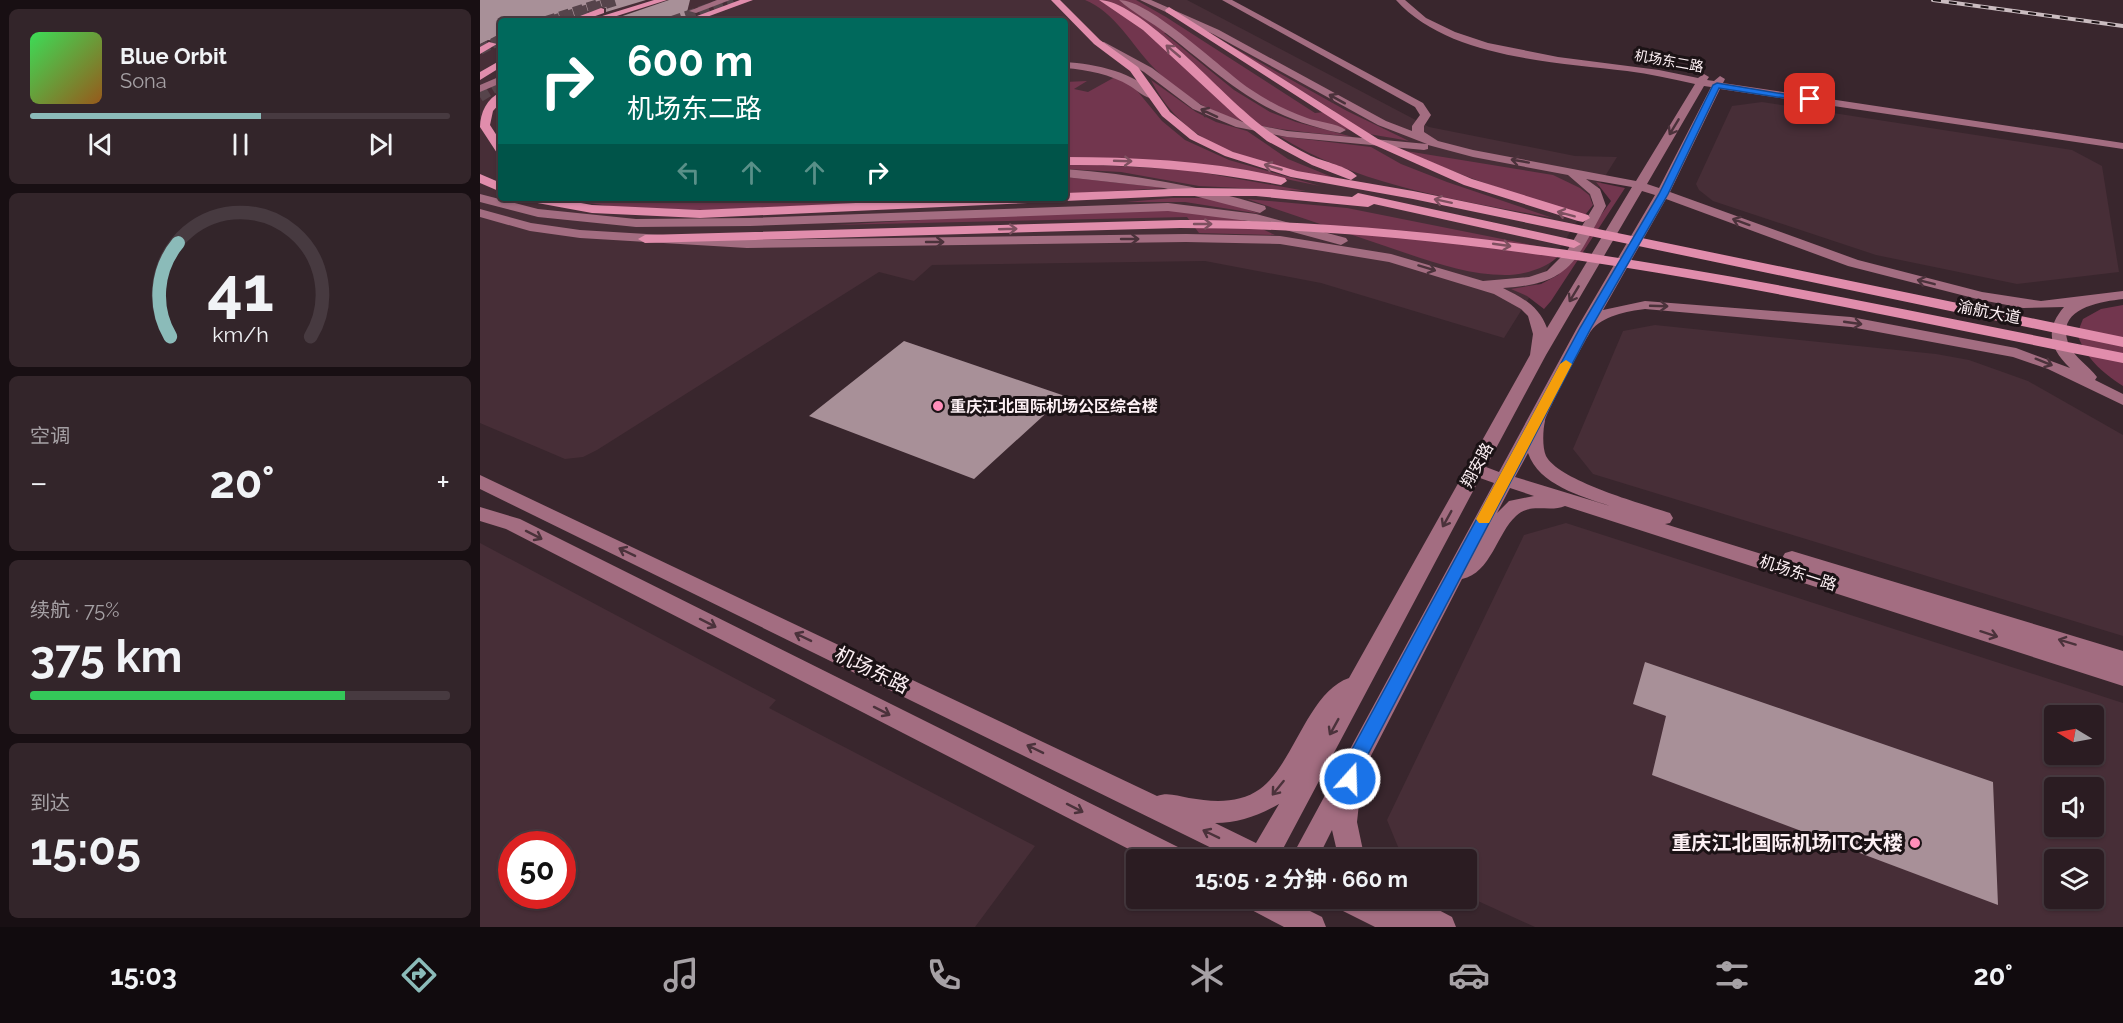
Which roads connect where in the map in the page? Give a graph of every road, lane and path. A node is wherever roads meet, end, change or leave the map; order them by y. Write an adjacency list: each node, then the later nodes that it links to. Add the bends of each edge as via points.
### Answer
1 (640, 0): 14 (highway)
2 (663, 0): 15 (highway)
3 (726, 0): 13 (main road)
4 (749, 0): 13 (highway)
5 (1055, 0): 16 (highway)
6 (1103, 0): 47 (highway, one-way to 6, via 1310,160 1264,134 1136,19)
7 (1123, 0): 35 (main road, via 1277,109 1318,125)
8 (1144, 0): 12 (main road)
9 (1152, 0): 12 (main road)
10 (1226, 0): 32 (main road, via 1409,99 1426,111)
11 (1400, 0): 27 (main road, 机场东二路, via 1413,15 1485,45 1538,57)
12 (1169, 10): 31 (main road, one-way to 12); 62 (highway, one-way to 12, via 1562,213 1506,196 1374,141)
13 (697, 14)
14 (582, 18)
15 (601, 18)
16 (1097, 42): 23 (highway); 24 (main road)
17 (497, 48): 18 (highway); 19 (highway)
18 (480, 51)
19 (480, 63)
20 (498, 65): 25 (highway)
21 (1068, 65): 22 (main road)
22 (1096, 69): 23 (main road); 29 (main road, via 1127,78)
23 (1134, 69): 24 (main road); 29 (highway)
24 (1148, 70): 35 (main road, one-way to 24, via 1287,134 1240,125 1197,107)
25 (480, 77)
26 (498, 80): 28 (main road)
27 (1711, 81): 33 (main road, 机场东二路); 34 (main road, 机场东二路); 40 (main road, 翔安路); 44 (main road, 翔安路, one-way to 44)
28 (480, 89)
29 (1152, 96): 47 (highway, one-way to 29, via 1295,174 1229,154 1185,130)
30 (498, 98): 36 (highway, via 488,110 484,124)
31 (1371, 117): 32 (main road, via 1396,122); 35 (main road)
32 (1422, 120): 35 (main road, via 1418,133)
33 (2021, 131): 37 (main road, 机场东二路); 38 (main road, via 2092,145)
34 (2123, 139)
35 (1428, 145): 41 (main road, one-way to 35)
36 (498, 146)
37 (2123, 146)
38 (2123, 158)
39 (1068, 160): 53 (highway, one-way to 53, via 1214,169)
40 (1677, 165): 46 (main road, 翔安路); 55 (main road, via 1685,196)
41 (1554, 167): 44 (main road); 60 (main road, via 1575,174 1596,192 1600,206 1594,216 1558,270 1539,279)
42 (1068, 173): 56 (main road, via 1171,185 1227,198)
43 (480, 178): 45 (highway)
44 (1640, 185): 46 (main road); 67 (main road, 翔安路, one-way to 67)
45 (498, 187)
46 (1663, 194): 55 (main road); 65 (main road, 翔安路)
47 (1413, 195): 62 (highway, one-way to 47)
48 (1068, 197): 53 (highway, via 1240,192)
49 (480, 198): 56 (main road, via 538,213 636,223 1168,207 1205,209)
50 (548, 201): 51 (highway, via 592,209 700,214)
51 (984, 201)
52 (480, 204): 57 (main road, via 540,221)
53 (1396, 207): 64 (highway)
54 (480, 213): 57 (main road, via 530,227)
55 (1718, 214): 63 (main road, one-way to 55, via 2041,304 1981,296 1853,262)
56 (1302, 228): 59 (main road)
57 (624, 237): 58 (main road)
58 (645, 239): 59 (main road, one-way to 59, via 747,244 1235,238 1280,240); 64 (highway, one-way to 64, via 1269,224 1484,242)
59 (1391, 258): 60 (main road, one-way to 60)
60 (1480, 284): 67 (main road, via 1514,298 1535,315 1541,334)
61 (2120, 295): 63 (main road)
62 (1909, 296): 66 (highway, 渝航大道)
63 (2087, 300): 69 (main road, via 2062,315 2057,329 2061,345 2085,373)
64 (1847, 303): 68 (highway, 渝航大道)
65 (1586, 328): 69 (main road, one-way to 69, via 1607,312 1645,305 1851,322 2016,352); 70 (main road, 翔安路)
66 (2123, 342)
67 (1538, 355): 71 (main road, 翔安路)
68 (2123, 358)
69 (2123, 400)
70 (1538, 418): 72 (main road, 翔安路); 76 (main road, via 1537,456 1552,475)
71 (1476, 466): 72 (main road, 机场东一路); 79 (main road, 翔安路, one-way to 79)
72 (1507, 476): 74 (main road, 机场东一路); 76 (main road, 机场东一路); 77 (main road, 翔安路)
73 (480, 481): 81 (main road, 机场东路, one-way to 73)
74 (1594, 508): 77 (main road, via 1555,502 1515,506 1500,519 1482,552); 78 (main road, 机场东一路, one-way to 78)
75 (480, 514): 82 (main road, 机场东路, one-way to 82, via 523,530)
76 (1674, 522): 78 (main road, 机场东一路, one-way to 76)
77 (1449, 586): 80 (main road, 翔安路)
78 (2119, 672)
79 (1363, 675): 81 (main road, one-way to 81, via 1329,707 1282,784 1260,803 1244,810 1207,812); 84 (main road, 翔安路, one-way to 84)
80 (1356, 761): 85 (main road, 翔安路); 86 (main road, via 1343,819)
81 (1129, 794): 83 (main road, 机场东路, one-way to 81)
82 (1155, 849)
83 (1242, 849)
84 (1267, 849)
85 (1309, 849)
86 (1348, 849)
87 (1282, 909): 90 (main road)
88 (1367, 909): 91 (main road)
89 (1408, 909): 92 (main road)
90 (1312, 927)
91 (1404, 927)
92 (1442, 927)

